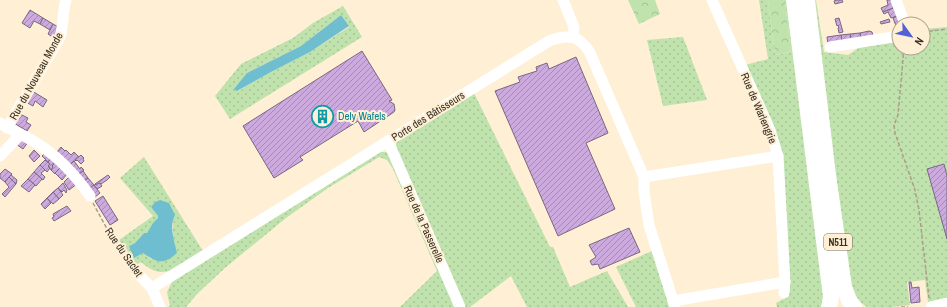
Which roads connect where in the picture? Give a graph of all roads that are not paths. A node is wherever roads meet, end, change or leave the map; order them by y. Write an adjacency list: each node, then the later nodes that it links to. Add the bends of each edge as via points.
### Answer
1 (66, 0): 12 (street, Rue du Nouveau Monde, via 60,37)
2 (563, 0): 8 (street, via 574,27)
3 (712, 0): 16 (street, Rue de Warlengrie, via 770,130)
4 (794, 0): 11 (highway)
5 (807, 0): 11 (highway)
6 (896, 0): 7 (street)
7 (902, 16)
8 (573, 37): 14 (street, Porte des Bâtisseurs, via 549,41); 17 (street, via 590,53)
9 (891, 37): 10 (street)
10 (830, 47)
11 (806, 50): 26 (highway, N511, via 831,297); 27 (highway, N511, via 844,287)
12 (4, 126): 13 (street, Rue du Nouveau Monde)
13 (20, 135): 15 (street, Rue du Nouveau Monde); 18 (street, Rue du Nouveau Monde, via 54,156 75,176)
14 (388, 141): 20 (street, Porte des Bâtisseurs); 25 (street, Rue de la Passerelle)
15 (0, 156)
16 (778, 156): 17 (street); 22 (street, Rue de Warlengrie, via 784,287)
17 (644, 177): 22 (street, via 649,225)
18 (90, 196)
19 (137, 273): 20 (street, Rue du Saclet)
20 (152, 288): 24 (street, Rue du Saclet)
21 (947, 303): 23 (street)
22 (674, 304)
23 (930, 304)
24 (160, 307)
25 (460, 307)
26 (829, 307)
27 (854, 307)

